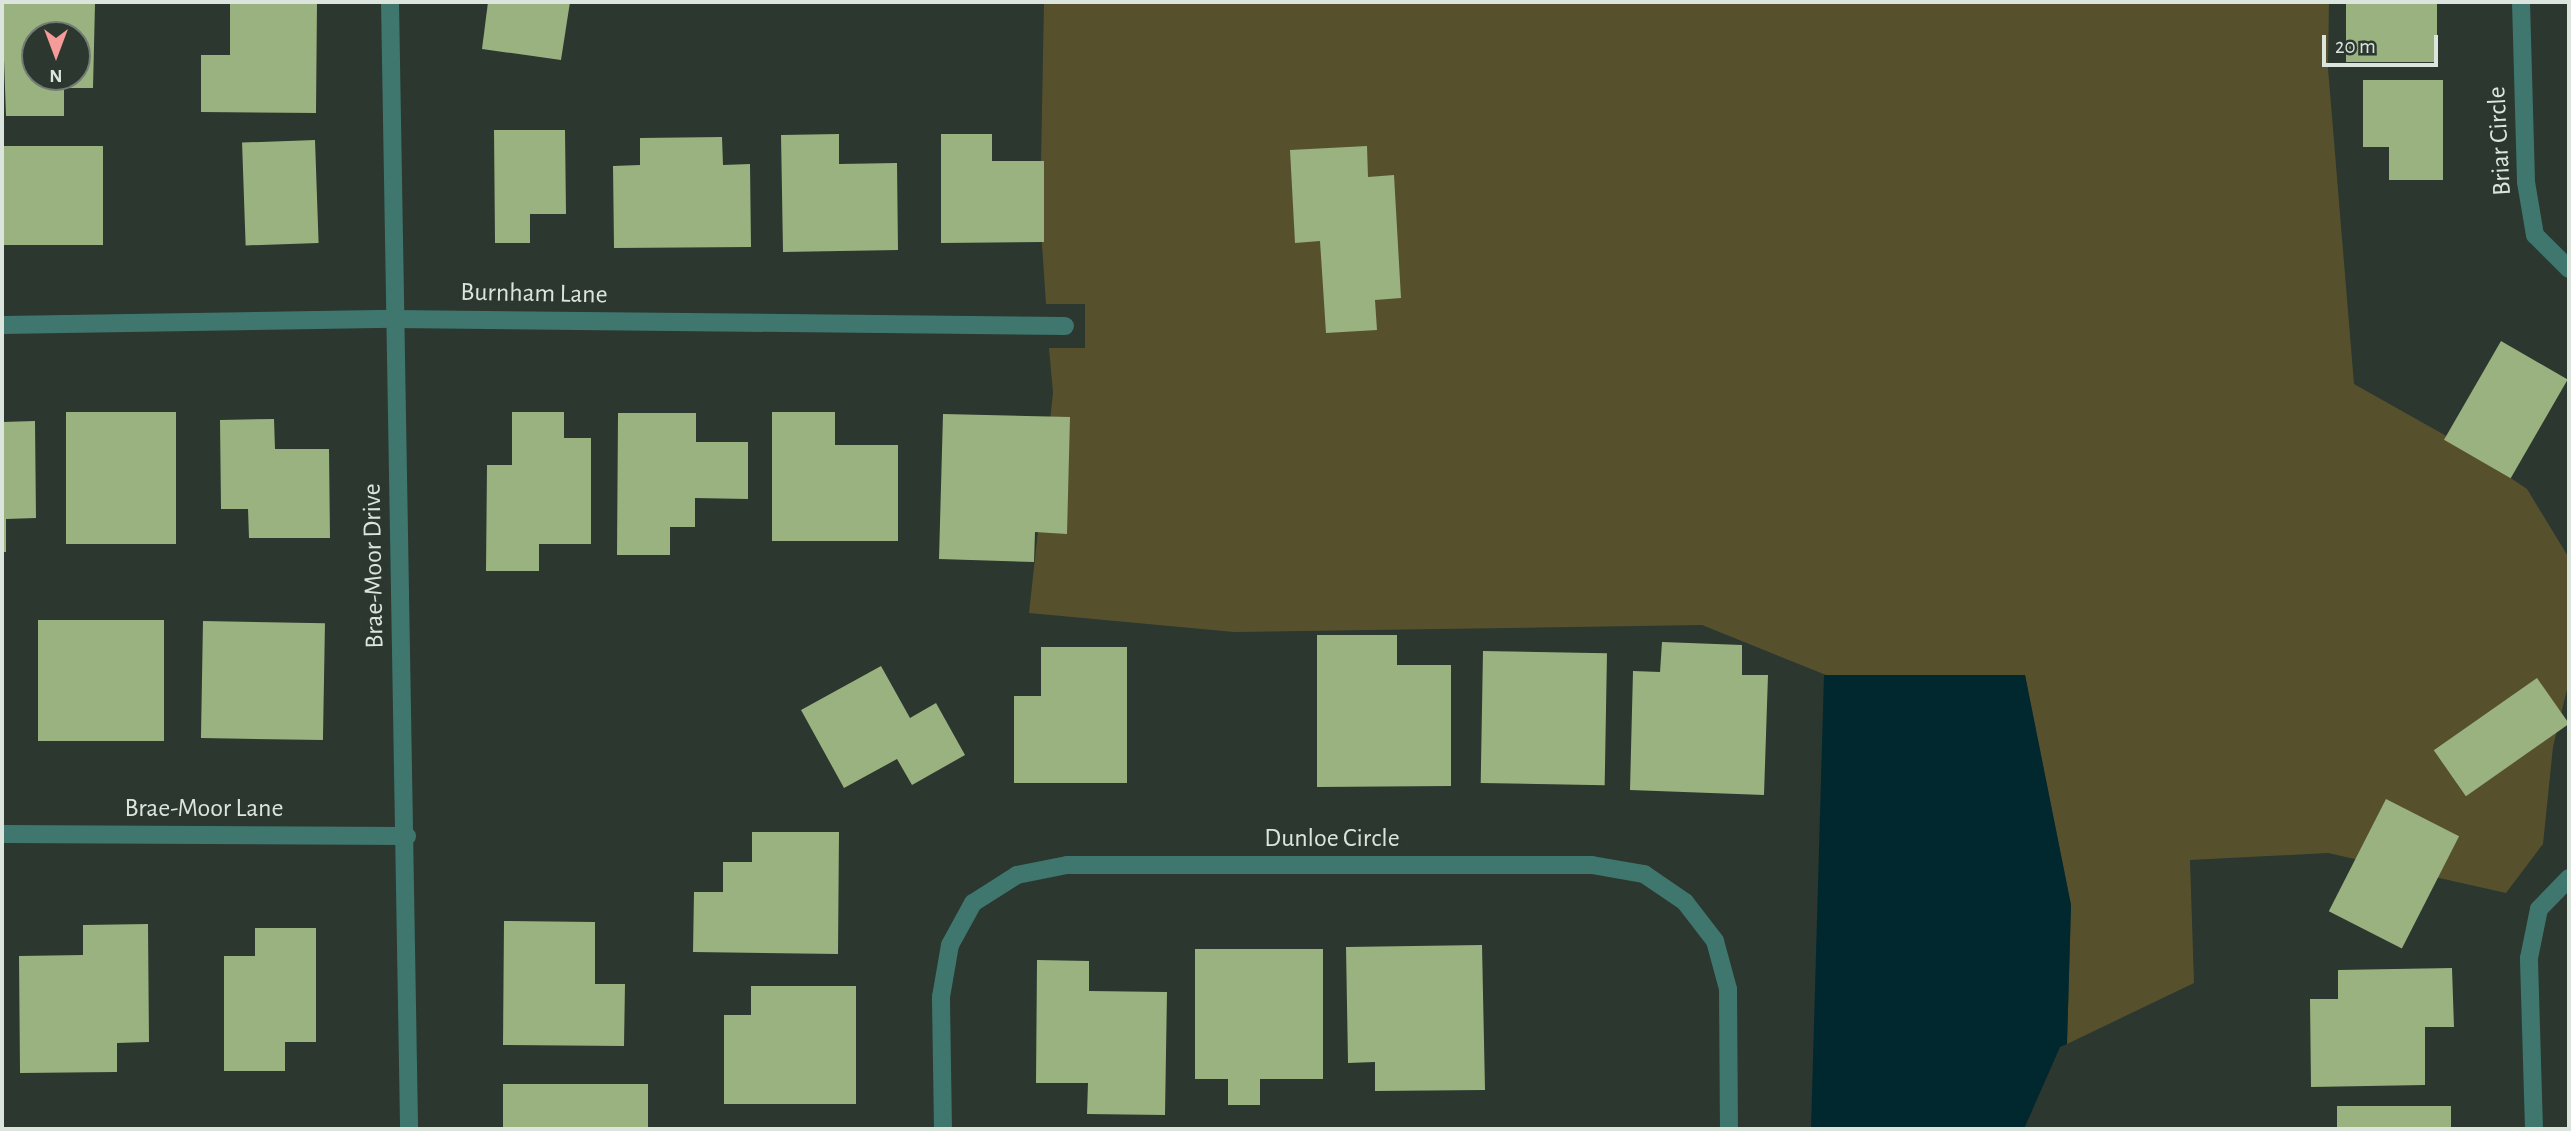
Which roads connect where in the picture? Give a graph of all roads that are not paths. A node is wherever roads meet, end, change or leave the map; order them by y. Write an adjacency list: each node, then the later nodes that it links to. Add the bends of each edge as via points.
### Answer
1 (390, 2): 4 (street, Brae-Moor Drive)
2 (2521, 2): 3 (street, Briar Circle, via 2526,183 2535,234)
3 (2569, 269)
4 (394, 319): 5 (street, Burnham Lane); 6 (street, Burnham Lane); 8 (street, Brae-Moor Drive)
5 (2, 325)
6 (1065, 326)
7 (2, 834): 8 (street, Brae-Moor Lane)
8 (407, 836): 10 (street, Brae-Moor Drive)
9 (2569, 878): 13 (street, via 2539,909 2529,958)
10 (409, 1129)
11 (943, 1129): 12 (street, Dunloe Circle, via 941,997 950,945 973,904 1017,875 1068,865 1592,865 1644,874 1685,902 1715,941 1728,989)
12 (1729, 1129)
13 (2534, 1129)

